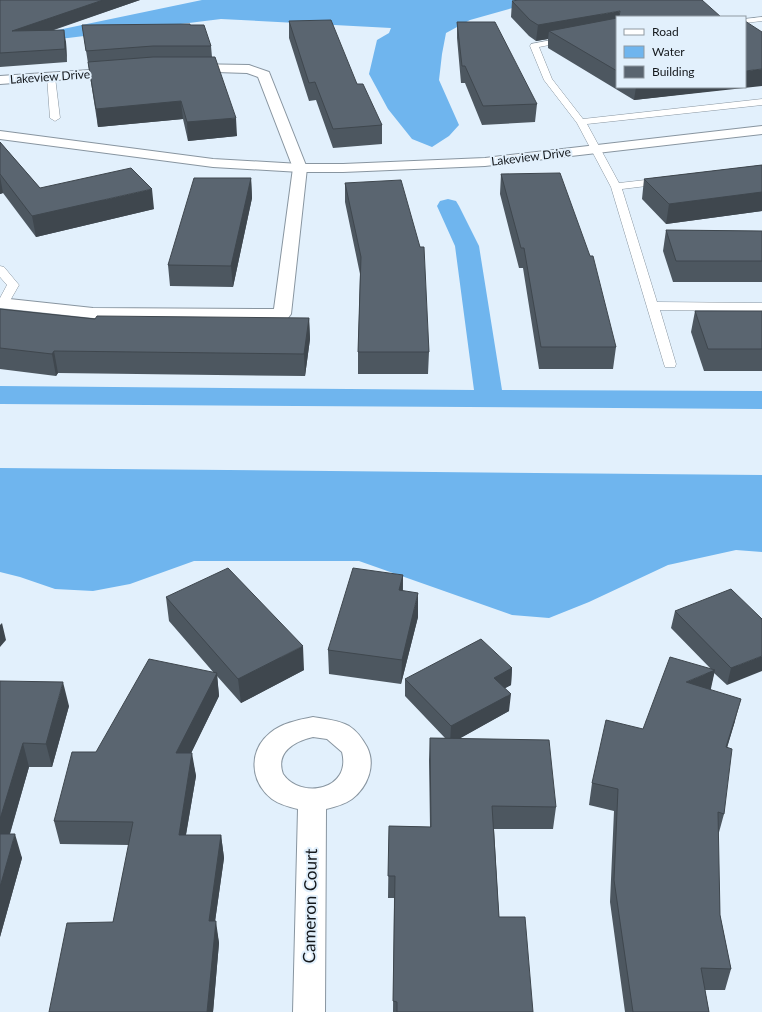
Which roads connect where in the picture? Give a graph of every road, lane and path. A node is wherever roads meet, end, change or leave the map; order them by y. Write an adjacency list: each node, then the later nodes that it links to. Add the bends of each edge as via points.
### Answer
1 (746, 20): 2 (lane)
2 (762, 20)
3 (579, 37): 10 (lane, via 534,46 548,80)
4 (177, 69): 14 (street, via 249,69 264,75)
5 (131, 71): 6 (street, Lakeview Drive)
6 (51, 77): 7 (street, Lakeview Drive); 9 (lane)
7 (0, 80)
8 (762, 102): 10 (lane)
9 (55, 118)
10 (581, 122): 13 (lane)
11 (762, 130): 13 (street, Lakeview Drive)
12 (0, 135): 14 (street, Lakeview Drive, via 137,154)
13 (596, 149): 14 (street, Lakeview Drive, via 486,162); 16 (lane)
14 (300, 168): 18 (street, via 282,314 93,313)
15 (670, 180): 16 (lane)
16 (616, 187): 19 (lane)
17 (0, 269): 18 (lane, via 12,285)
18 (1, 303)
19 (652, 306): 20 (lane); 21 (lane)
20 (762, 307)
21 (670, 364)
22 (312, 800): 23 (street, Cameron Court)
23 (309, 1012)

